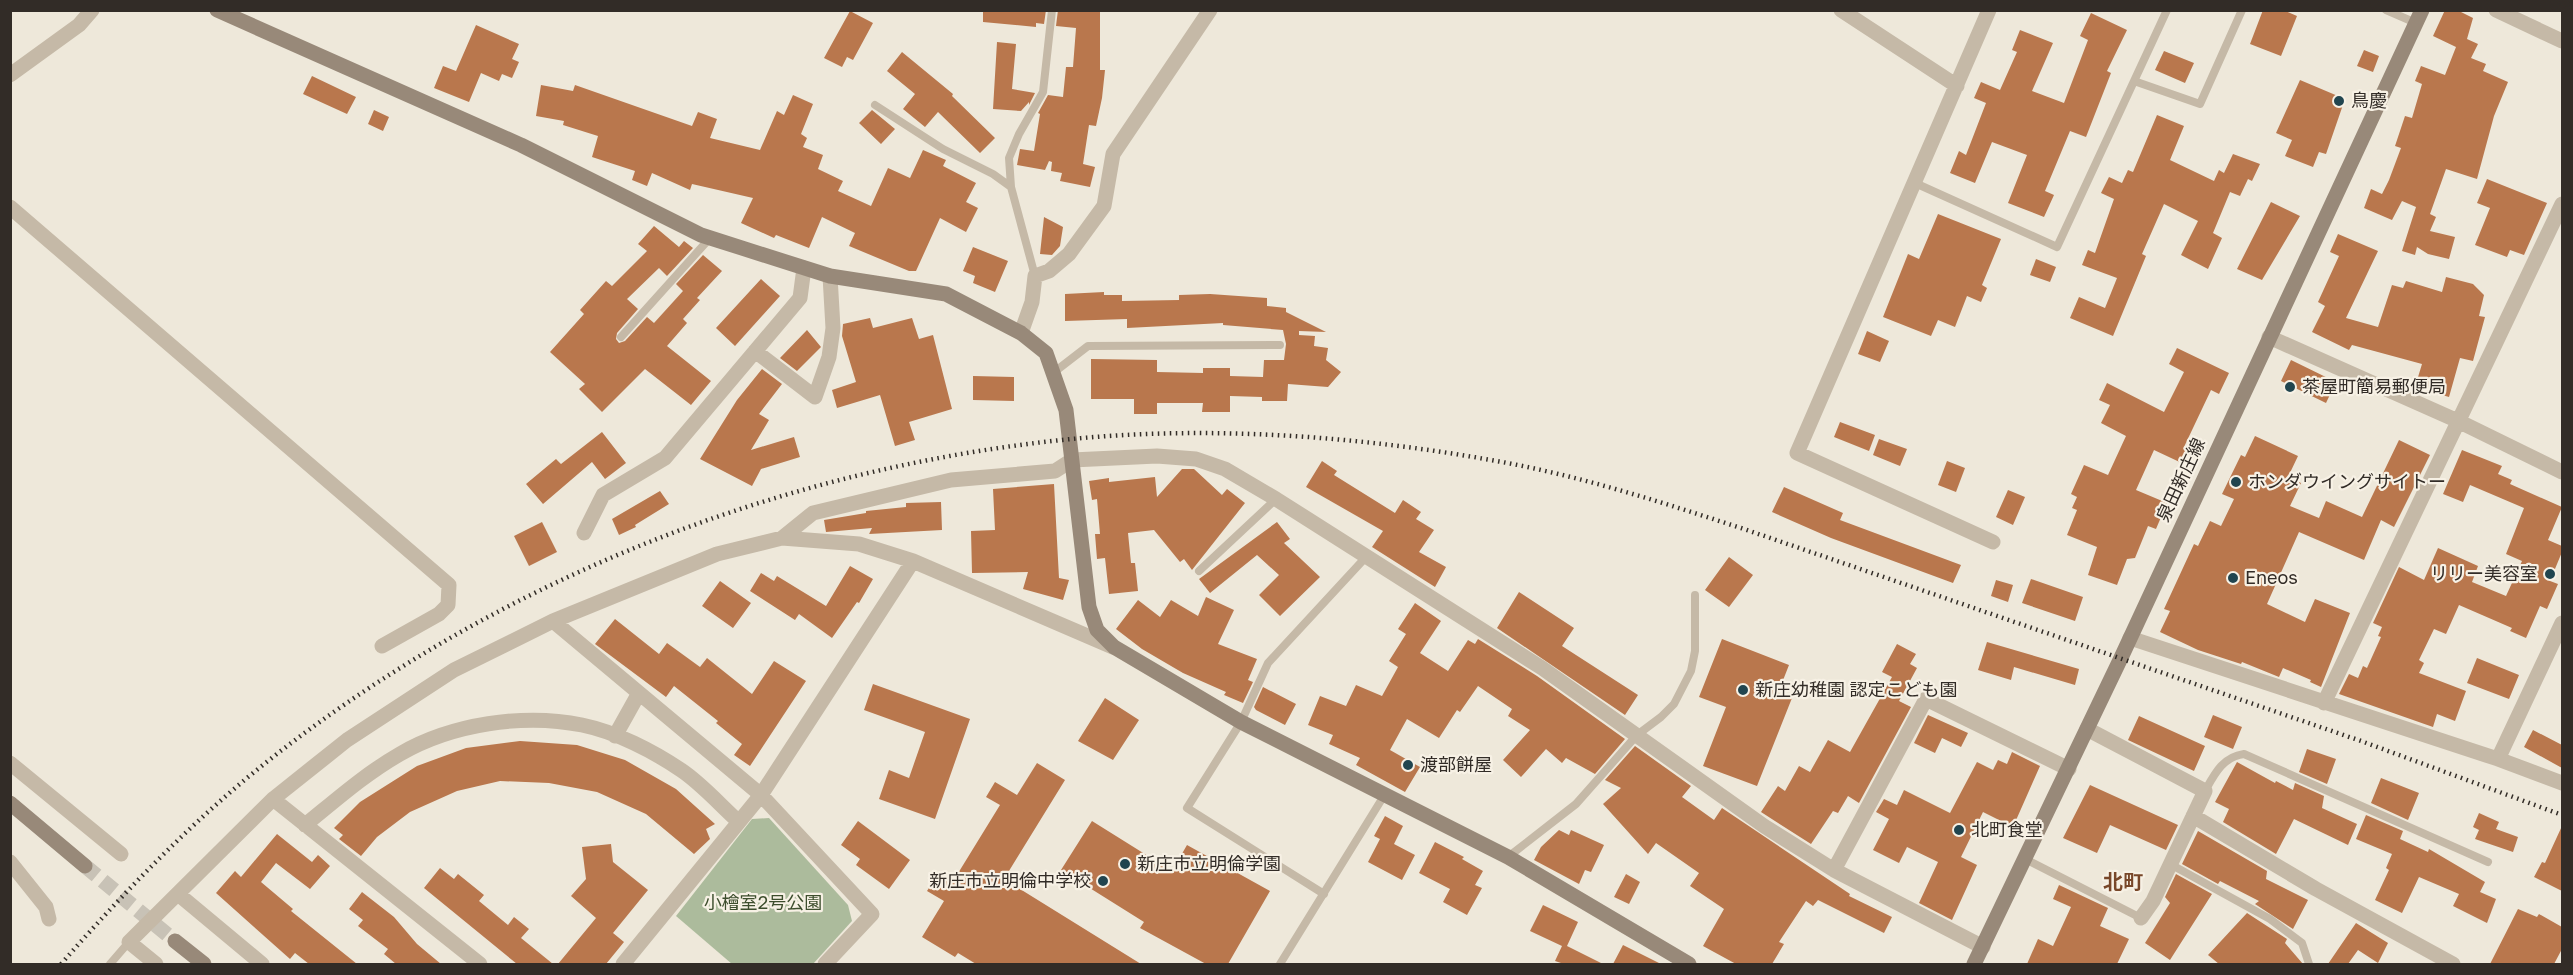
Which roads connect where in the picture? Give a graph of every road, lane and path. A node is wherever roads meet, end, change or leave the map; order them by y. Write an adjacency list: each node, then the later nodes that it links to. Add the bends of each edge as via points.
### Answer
1 (92, 10): 13 (street, via 79,25)
2 (217, 10): 21 (street, via 521,145)
3 (1052, 10): 18 (lane, via 1043,92 1009,158)
4 (1210, 10): 24 (street, via 1113,154 1104,206 1069,254 1049,271)
5 (1841, 10): 15 (street)
6 (1989, 10): 15 (street)
7 (2167, 10): 14 (lane)
8 (2242, 10): 14 (lane, via 2200,104)
9 (2385, 10): 11 (lane)
10 (2496, 10): 12 (street)
11 (2419, 17): 27 (street, 泉田新庄線)
12 (2562, 41)
13 (10, 75)
14 (2134, 81): 17 (lane, via 2057,247)
15 (1958, 86): 17 (street)
16 (875, 105): 18 (lane)
17 (1915, 183): 37 (street, via 1797,453)
18 (1011, 187): 24 (lane)
19 (2562, 204): 31 (street)
20 (10, 207): 45 (street, via 449,585 448,605 439,614)
21 (710, 238): 22 (street); 26 (lane)
22 (804, 268): 23 (street); 29 (street, via 800,298)
23 (830, 276): 25 (street, via 946,294); 29 (street, via 833,328 829,357 815,397)
24 (1035, 276): 25 (street, via 1032,302)
25 (1021, 333): 30 (street, via 1046,354)
26 (621, 337)
27 (2269, 337): 31 (street); 44 (street, 泉田新庄線)
28 (1280, 345): 30 (lane, via 1088,346)
29 (755, 351): 35 (street, via 665,458 603,495)
30 (1053, 373): 32 (street, via 1066,410)
31 (2458, 421): 33 (street); 48 (street)
32 (1072, 460): 34 (street, via 1157,456 1196,459 1225,470); 36 (street, via 1055,471 951,480 813,513); 46 (street, via 1089,607 1097,630)
33 (2562, 472)
34 (1276, 499): 38 (street); 40 (lane)
35 (584, 533)
36 (783, 538): 39 (street, via 859,544); 42 (street, via 717,554)
37 (1993, 542)
38 (1366, 557): 49 (lane, via 1268,663); 51 (street, via 1542,668)
39 (913, 561): 46 (street); 59 (street)
40 (1198, 571)
41 (1695, 595): 51 (lane, via 1695,651 1688,680 1668,710)
42 (553, 621): 47 (street); 60 (street, via 454,670 347,740)
43 (2562, 623): 53 (street)
44 (2130, 638): 48 (street); 50 (street, 泉田新庄線)
45 (382, 646)
46 (1114, 647): 49 (street)
47 (639, 693): 52 (street); 59 (street)
48 (2324, 704): 53 (street)
49 (1240, 722): 58 (street); 74 (lane, via 1187,808)
50 (2087, 729): 55 (street, 泉田新庄線); 57 (street)
51 (1637, 735): 66 (lane, via 1576,804); 72 (street)
52 (615, 736): 63 (street, via 682,771); 64 (street, via 584,725 553,721 479,726 442,736 402,752 363,777)
53 (2498, 759): 56 (street)
54 (10, 763): 65 (street)
55 (2068, 769): 67 (street, 泉田新庄線); 72 (street, via 1926,699)
56 (2562, 783)
57 (2205, 791): 62 (street); 69 (lane, via 2216,771 2232,756 2244,754)
58 (1385, 794): 66 (street); 74 (lane)
59 (761, 795): 63 (street); 86 (street, via 872,914)
60 (273, 799): 64 (street); 73 (street)
61 (10, 803): 71 (street)
62 (2193, 816): 70 (street); 91 (street)
63 (739, 822): 85 (street)
64 (305, 825): 84 (street)
65 (121, 854)
66 (1508, 857): 88 (street)
67 (2025, 859): 75 (lane); 79 (street, 泉田新庄線)
68 (10, 862): 76 (street, via 46,907)
69 (2488, 862)
70 (2170, 864): 75 (street); 90 (lane, via 2270,919 2302,943)
71 (84, 866)
72 (1834, 870): 79 (street)
73 (178, 894): 78 (street); 83 (street)
74 (1324, 894): 87 (lane)
75 (2141, 918)
76 (49, 919)
77 (175, 941): 82 (street)
78 (129, 942): 80 (lane); 81 (street)
79 (1983, 947): 89 (street, 泉田新庄線)
80 (110, 964)
81 (156, 964)
82 (204, 964)
83 (262, 964)
84 (480, 964)
85 (623, 964)
86 (825, 964)
87 (1280, 964)
88 (1689, 964)
89 (1974, 964)
90 (2309, 964)
91 (2453, 964)

